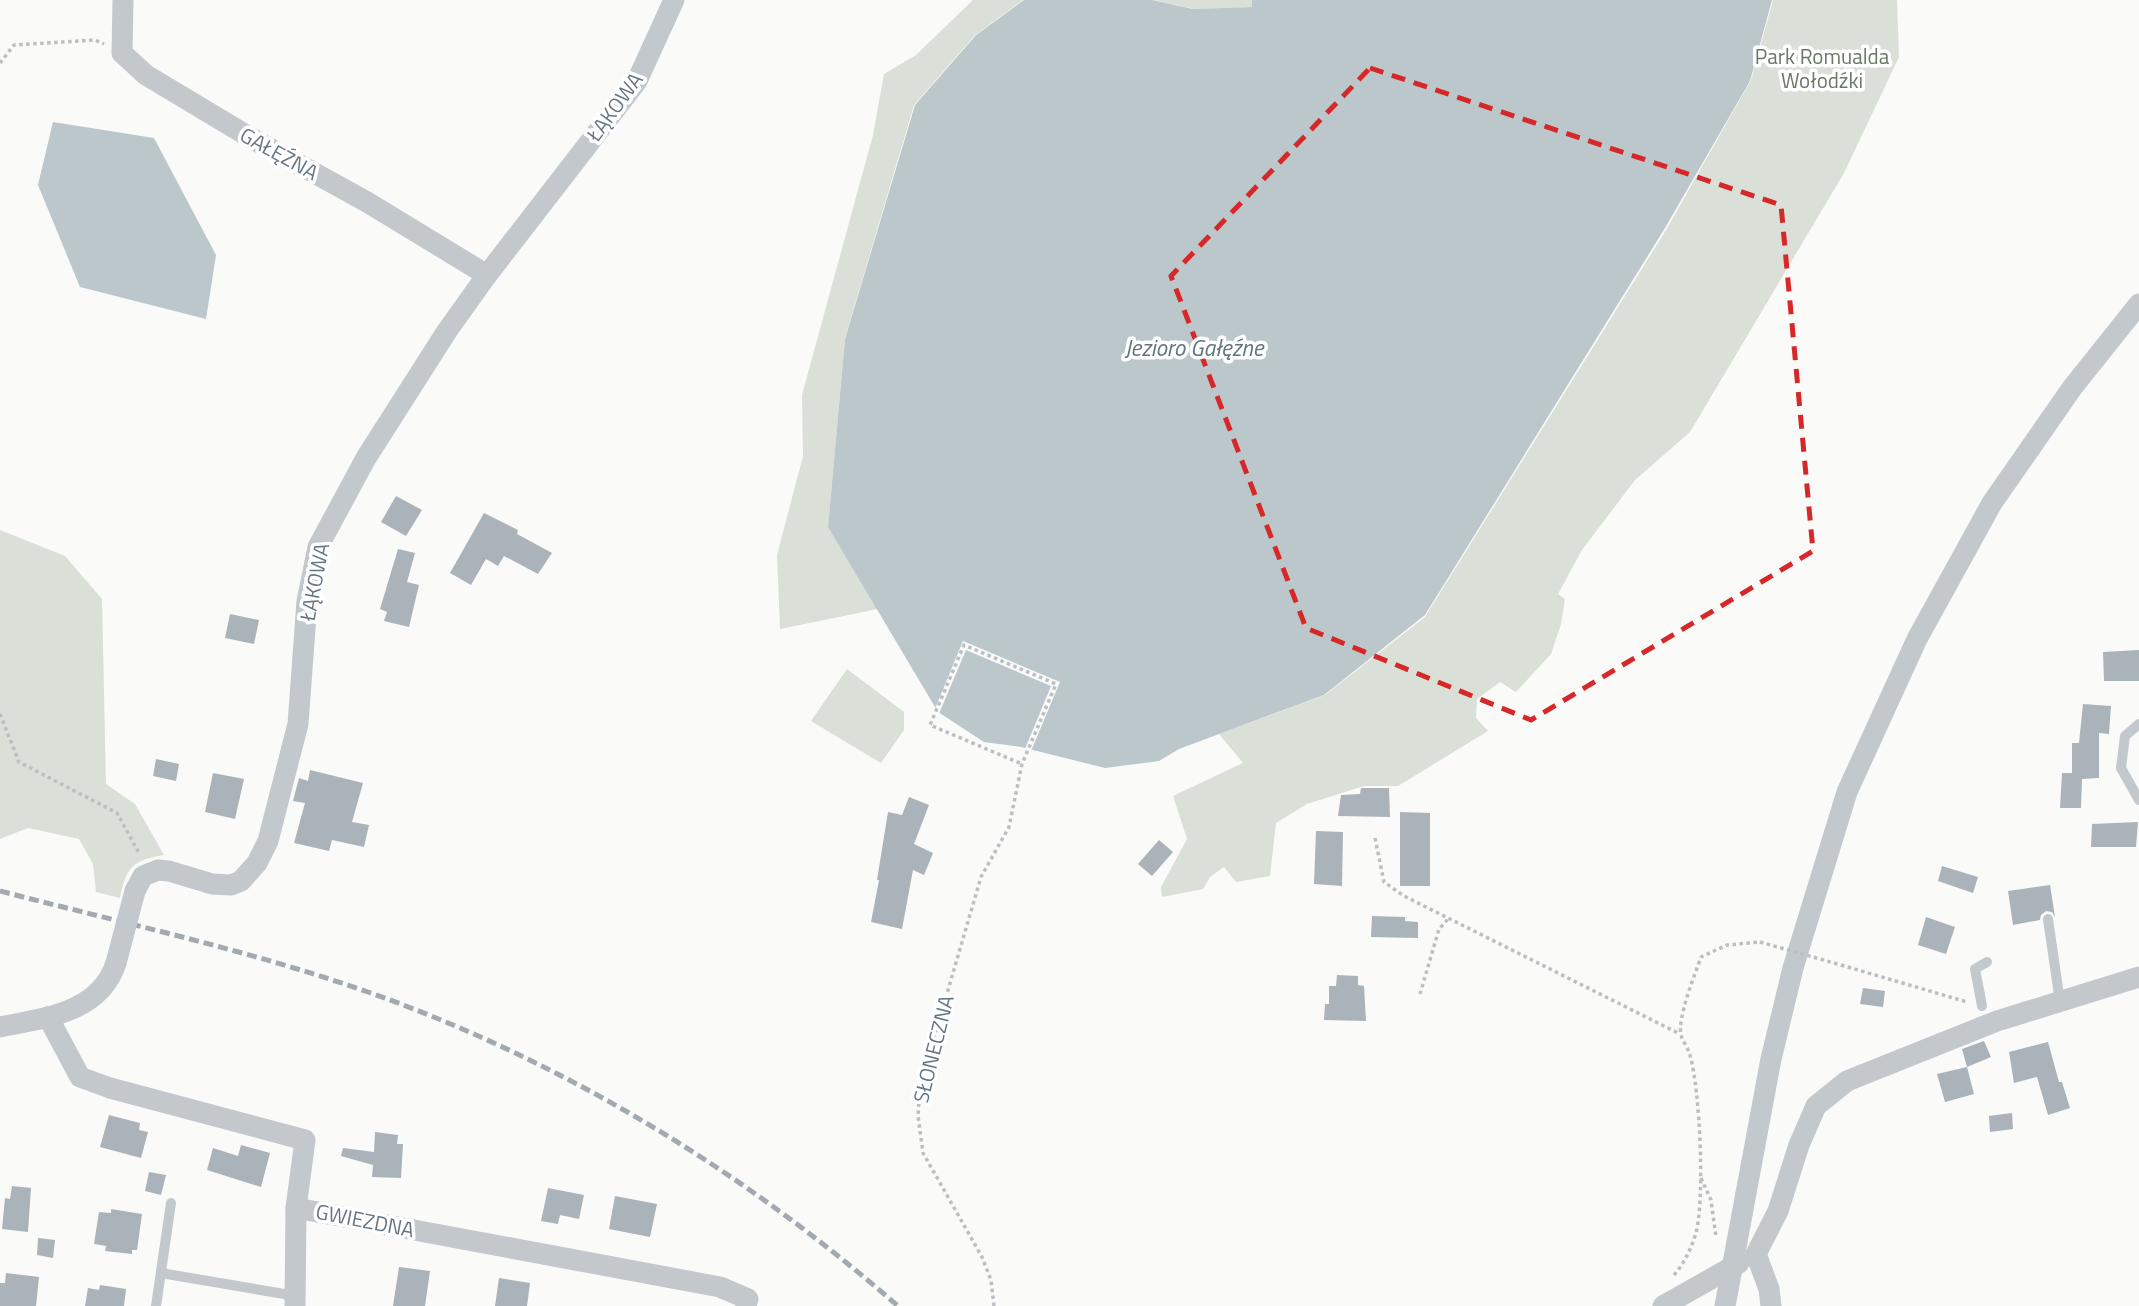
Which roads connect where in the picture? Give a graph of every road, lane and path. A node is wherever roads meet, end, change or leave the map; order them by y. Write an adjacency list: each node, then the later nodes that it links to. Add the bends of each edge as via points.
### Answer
1 (123, 0): 3 (street)
2 (674, 0): 5 (street, ŁĄKOWA, via 636,81)
3 (122, 52): 4 (path, via 95,40 44,42 14,45); 5 (street, GAŁĘŹNA, via 146,75)
4 (0, 63)
5 (487, 275): 12 (street, ŁĄKOWA, via 366,458 318,547 307,601 298,724 263,852 249,873 231,885 169,871)
6 (2139, 304): 28 (street, via 2072,388 1992,503 1917,639 1847,792 1793,968 1771,1059)
7 (0, 714): 12 (path, via 19,762 117,813)
8 (2139, 724): 10 (lane, via 2125,736 2121,768)
9 (1023, 764): 9 (path, SŁONECZNA, via 930,725 964,645 1056,684); 34 (path, SŁONECZNA, via 1009,827 981,877 920,1086 918,1116 923,1153 982,1257)
10 (2139, 800)
11 (1375, 838): 13 (path, via 1384,882)
12 (149, 873): 20 (street, bridge, via 139,879 116,963 104,987 75,1008)
13 (1450, 917): 17 (path, via 1439,929); 22 (path)
14 (2048, 919): 18 (lane)
15 (1987, 962): 19 (lane, via 1975,969)
16 (2139, 977): 18 (street)
17 (1420, 993)
18 (2060, 1002): 27 (street, via 1895,1060 1836,1089 1816,1106 1798,1145 1778,1211)
19 (1982, 1006): 22 (path, bridge, via 1760,943 1727,945 1701,957)
20 (48, 1017): 21 (street); 25 (street, GWIEZDNA, via 80,1077 305,1140)
21 (0, 1027)
22 (1680, 1034): 23 (path, via 1690,1054 1696,1091)
23 (1700, 1176): 26 (path, via 1711,1200); 30 (path, via 1696,1230 1685,1262)
24 (171, 1203): 29 (lane)
25 (296, 1208): 31 (street); 33 (street, GWIEZDNA, via 720,1287 748,1299)
26 (1716, 1240)
27 (1756, 1254): 28 (street); 37 (street)
28 (1733, 1267): 35 (street); 36 (street)
29 (161, 1273): 31 (lane); 32 (lane)
30 (1669, 1281)
31 (295, 1301)
32 (156, 1306)
33 (746, 1306)
34 (994, 1306)
35 (1663, 1306)
36 (1725, 1306)
37 (1771, 1306)

